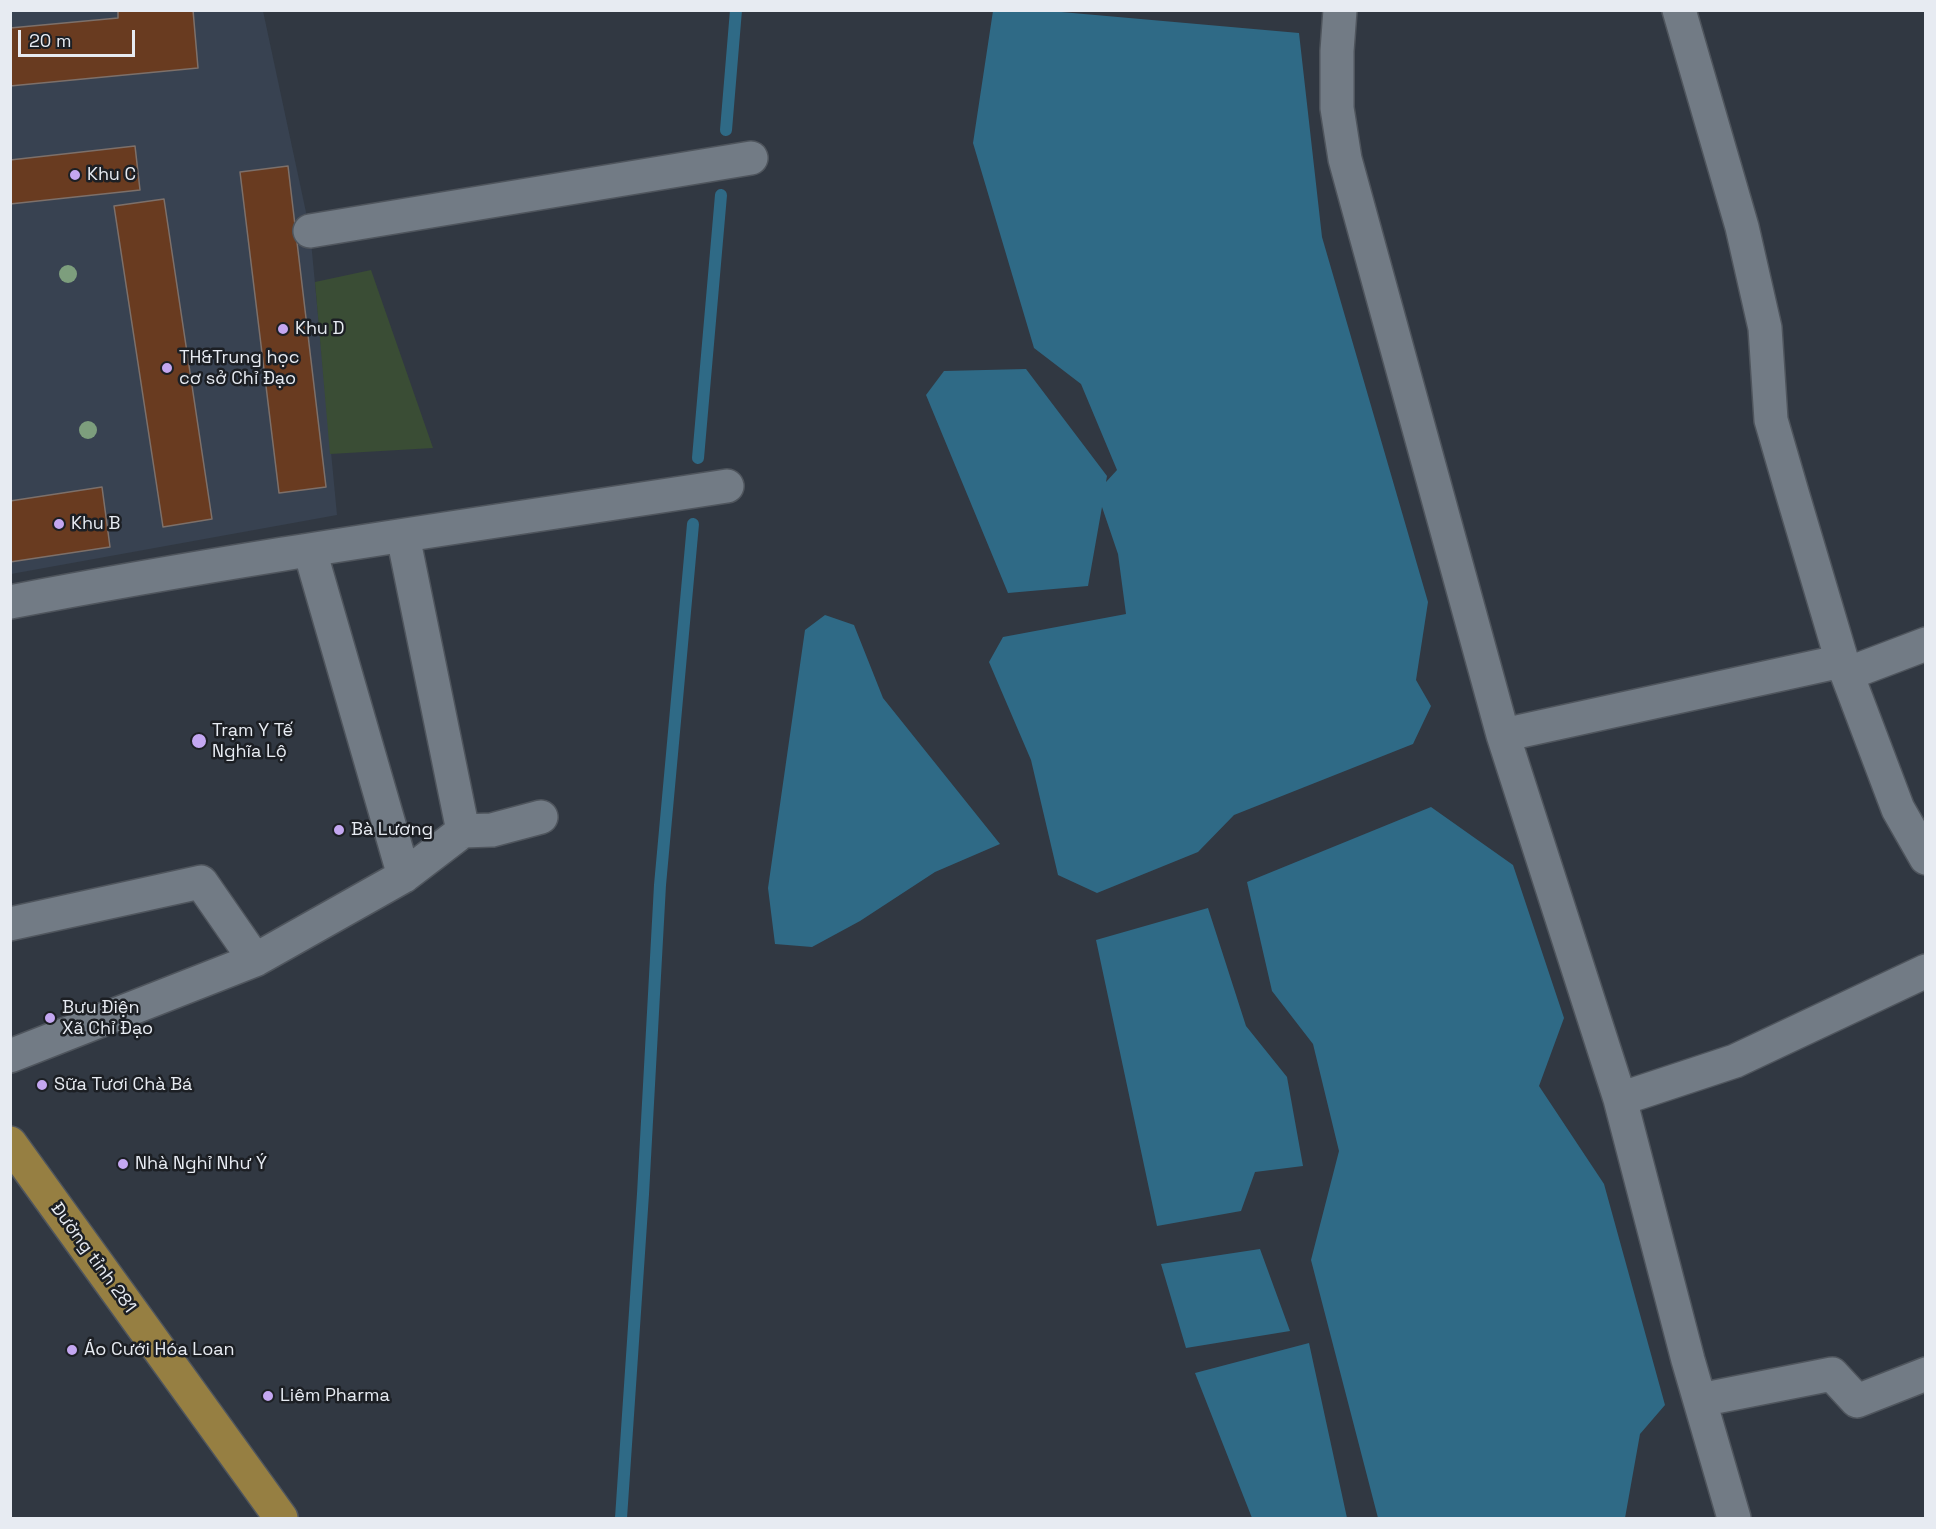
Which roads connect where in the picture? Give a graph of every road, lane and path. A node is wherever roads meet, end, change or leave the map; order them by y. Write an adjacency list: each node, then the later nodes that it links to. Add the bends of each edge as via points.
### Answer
1 (1340, 10): 11 (street, via 1337,108 1345,159)
2 (1678, 10): 10 (street, via 1742,227 1763,316 1771,420)
3 (751, 158): 4 (street)
4 (310, 231)
5 (727, 486): 6 (street)
6 (403, 536): 7 (street); 13 (street)
7 (310, 551): 8 (street); 15 (street)
8 (10, 602)
9 (1926, 644): 10 (street)
10 (1845, 667): 11 (street); 14 (street, via 1898,809)
11 (1503, 735): 20 (street)
12 (541, 818): 13 (street, via 492,830)
13 (463, 831): 15 (street)
14 (1926, 858)
15 (404, 876): 17 (street)
16 (10, 924): 17 (street, via 201,882)
17 (255, 960): 19 (street)
18 (1926, 971): 20 (street, via 1735,1061)
19 (10, 1056)
20 (1620, 1099): 23 (street)
21 (10, 1143): 24 (main road, Đường tỉnh 281)
22 (1926, 1374): 23 (street, via 1857,1401 1832,1374)
23 (1700, 1400): 25 (street)
24 (281, 1518)
25 (1734, 1518)

